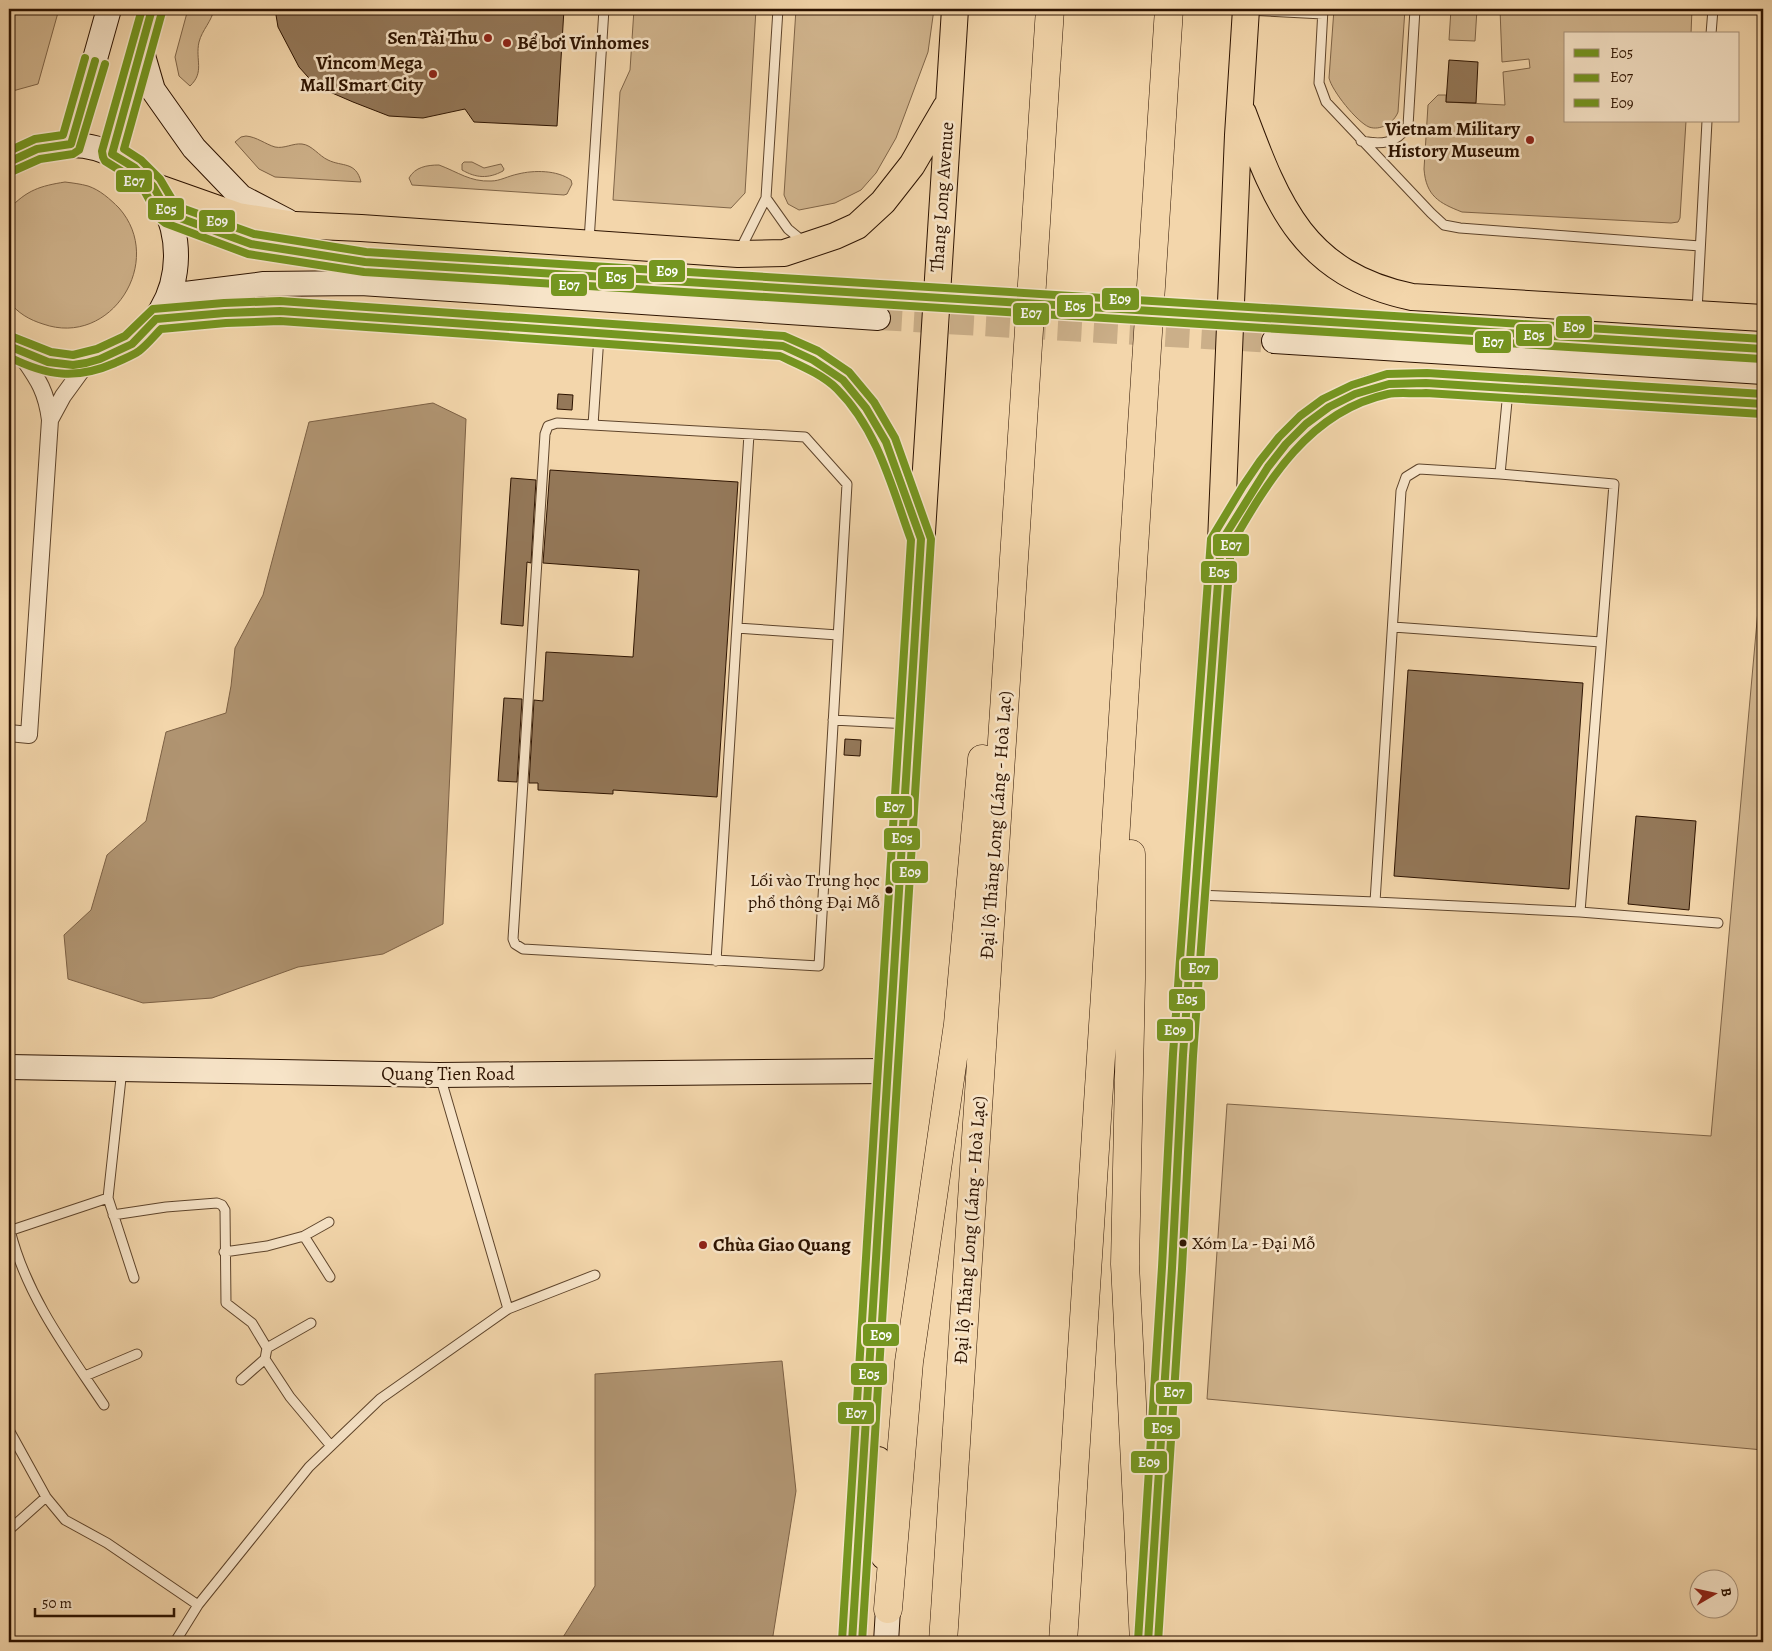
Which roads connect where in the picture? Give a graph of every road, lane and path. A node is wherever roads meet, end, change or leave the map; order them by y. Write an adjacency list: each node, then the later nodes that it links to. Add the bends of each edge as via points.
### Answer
1 (109, 9): 21 (street)
2 (152, 9): 15 (street)
3 (604, 9): 29 (lane)
4 (778, 9): 25 (lane)
5 (955, 9): 18 (main road, Thang Long Avenue)
6 (1034, 9): 26 (highway, via 1029,82)
7 (1050, 9): 26 (highway, Đại lộ Thăng Long (Láng - Hoà Lạc))
8 (1169, 9): 16 (highway)
9 (1177, 9): 16 (highway)
10 (1246, 9): 13 (lane); 17 (main road)
11 (1415, 9): 20 (lane, via 1408,126 1402,135 1392,140 1377,144)
12 (1713, 9): 14 (lane)
13 (1323, 11): 20 (lane, via 1319,84 1326,102)
14 (1712, 32)
15 (141, 49): 22 (street); 28 (street, via 153,90 194,148 241,197)
16 (1164, 83): 50 (highway)
17 (1240, 104): 35 (main road, via 1264,170 1301,234 1328,261 1368,285 1412,297); 53 (main road)
18 (948, 105): 30 (main road, via 912,165 883,202 857,226); 52 (main road, Thang Long Avenue)
19 (1707, 122): 31 (lane)
20 (1361, 140): 31 (lane, via 1444,225)
21 (71, 144): 22 (street); 23 (street, via 37,149)
22 (112, 154): 24 (street, via 135,168)
23 (9, 162)
24 (153, 186): 27 (street); 28 (main road, via 238,216)
25 (766, 198): 30 (lane, via 788,229); 32 (lane)
26 (1037, 202): 45 (highway, Đại lộ Thăng Long (Láng - Hoà Lạc))
27 (169, 214): 33 (street, via 251,244 365,262); 34 (street, via 176,241 176,269)
28 (295, 225): 29 (main road)
29 (589, 243): 32 (main road)
30 (807, 245): 32 (main road, via 784,252)
31 (1700, 246): 35 (lane)
32 (738, 254)
33 (880, 293)
34 (169, 296): 36 (street, via 264,284 361,284); 38 (street)
35 (1697, 314): 37 (main road)
36 (878, 318)
37 (1763, 318)
38 (156, 319): 39 (main road, via 280,311); 42 (street, via 132,344)
39 (599, 334): 48 (lane); 52 (main road, via 783,346 812,360 843,380 871,417 886,442)
40 (14, 349): 42 (street, via 33,359 58,365); 47 (street, via 42,385)
41 (1763, 349): 43 (street, via 1275,330)
42 (87, 363): 47 (street)
43 (1763, 372)
44 (1508, 388): 46 (main road); 51 (lane); 53 (main road, via 1386,384 1342,398 1311,420 1280,451 1250,492)
45 (1024, 395): 93 (highway, via 993,636 958,1024 909,1362); 97 (highway, Đại lộ Thăng Long (Láng - Hoà Lạc))
46 (1763, 404)
47 (50, 420): 60 (street, via 29,735)
48 (593, 425): 49 (lane); 65 (lane, via 552,424 546,434 513,939 523,950)
49 (749, 434): 55 (lane); 56 (lane, via 805,437 847,484)
50 (1139, 468): 98 (highway); 99 (highway, via 1146,608 1131,843 1124,1264)
51 (1500, 474): 54 (lane, via 1419,469 1406,477 1401,492); 57 (lane, via 1614,484)
52 (921, 539): 59 (main road, Thang Long Avenue)
53 (1221, 542): 61 (main road)
54 (1393, 627): 57 (lane); 62 (lane)
55 (736, 628): 56 (lane); 65 (lane)
56 (838, 635): 58 (lane)
57 (1601, 642): 63 (lane)
58 (833, 720): 59 (lane); 65 (lane, via 819,966)
59 (909, 724): 68 (main road, Thang Long Avenue)
60 (9, 733)
61 (1195, 895): 62 (lane); 99 (main road)
62 (1375, 902): 63 (lane)
63 (1580, 912): 64 (lane)
64 (1718, 923)
65 (716, 961)
66 (9, 1066): 67 (street, Quang Tien Road)
67 (122, 1069): 69 (street, Quang Tien Road); 70 (lane)
68 (887, 1071): 69 (street, Quang Tien Road); 84 (main road, Thang Long Avenue)
69 (439, 1075): 79 (lane)
70 (108, 1198): 71 (lane); 73 (lane)
71 (113, 1215): 75 (lane, via 166,1207 220,1204 225,1210); 78 (lane)
72 (329, 1222): 74 (lane)
73 (10, 1231): 85 (lane, via 19,1262 46,1317)
74 (304, 1236): 75 (lane, via 267,1246); 77 (lane)
75 (224, 1252): 81 (lane, via 226,1303 252,1323)
76 (595, 1275): 79 (lane)
77 (330, 1277)
78 (134, 1278)
79 (508, 1309): 89 (lane, via 380,1399)
80 (311, 1323): 81 (lane)
81 (267, 1348): 83 (lane)
82 (137, 1354): 85 (lane)
83 (265, 1359): 86 (lane); 89 (lane, via 290,1397)
84 (871, 1365): 93 (main road); 95 (main road, Thang Long Avenue)
85 (85, 1376): 87 (lane)
86 (241, 1380)
87 (104, 1405)
88 (9, 1430): 90 (lane)
89 (332, 1446): 92 (lane, via 309,1467)
90 (46, 1497): 91 (lane); 92 (lane, via 65,1520 107,1543)
91 (9, 1530)
92 (198, 1605): 94 (lane)
93 (888, 1609): 96 (street)
94 (175, 1642)
95 (852, 1642)
96 (886, 1642)
97 (943, 1642)
98 (1063, 1642)
99 (1146, 1642)

